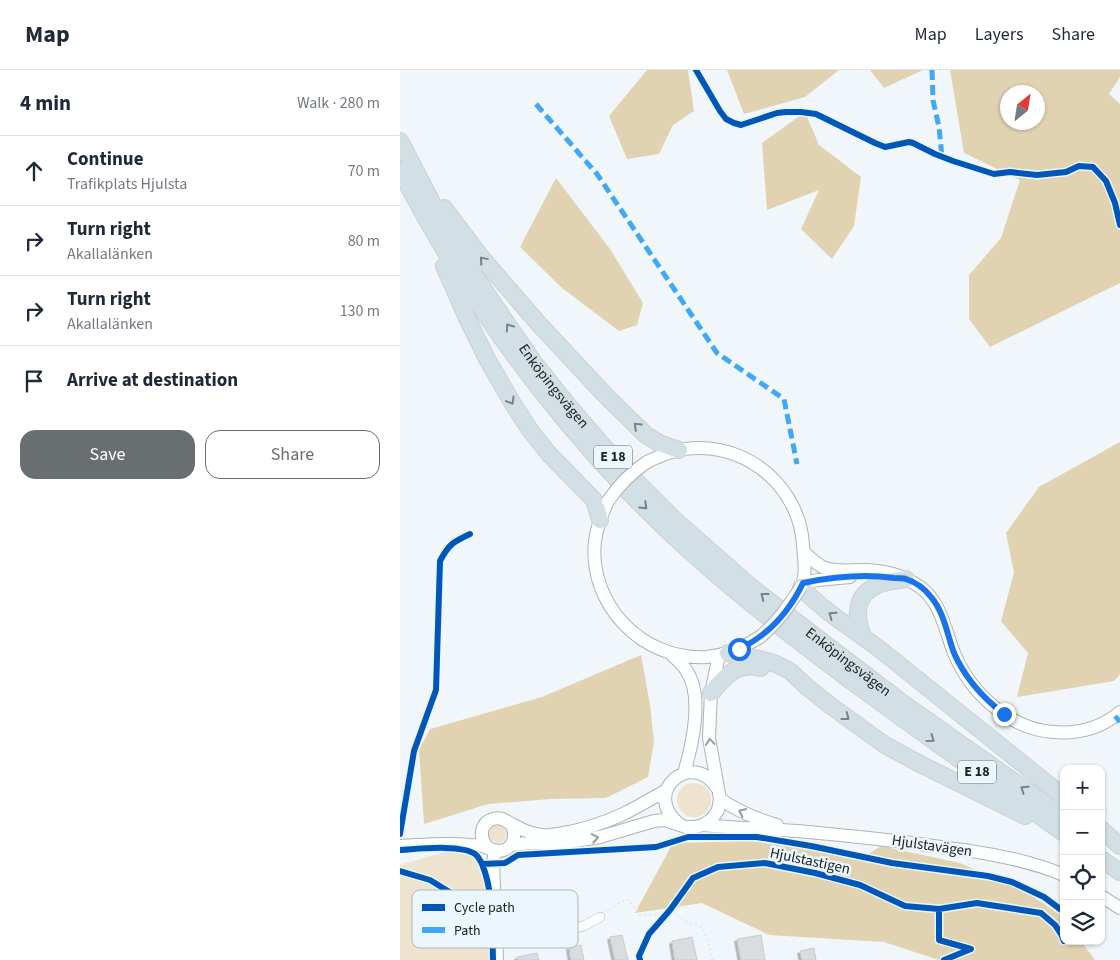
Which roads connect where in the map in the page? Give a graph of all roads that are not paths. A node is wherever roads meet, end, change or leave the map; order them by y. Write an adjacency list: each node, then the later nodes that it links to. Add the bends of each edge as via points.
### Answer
1 (401, 144): 4 (highway, one-way to 1, via 646,435 538,323 481,258); 14 (highway, Enköpingsvägen / E 18, one-way to 1, via 676,521 568,406 533,361 452,241)
2 (400, 170): 3 (highway, Enköpingsvägen / E 18)
3 (416, 202): 5 (highway, one-way to 5, via 466,316 513,404 549,454 594,500); 14 (highway, Enköpingsvägen / E 18, one-way to 14, via 466,285 537,388 626,489 726,583 777,624)
4 (679, 450): 5 (main road, bridge, via 662,454 635,470 616,489); 6 (main road, via 718,449 736,454 767,472 790,500 802,532)
5 (600, 520): 10 (main road, via 595,559 602,593 610,608 634,634)
6 (804, 552): 7 (main road, via 823,567 886,571); 8 (main road)
7 (906, 579): 8 (main road, via 862,576 818,580); 9 (highway, via 879,584 869,590 857,612); 15 (main road, via 931,596 962,668 981,694 1004,714 1031,728 1067,733 1097,726)
8 (802, 585): 9 (highway, one-way to 8, via 819,605); 11 (main road, bridge, via 784,613 760,638)
9 (863, 637): 18 (highway)
10 (670, 653): 11 (main road, via 694,657); 16 (main road, via 687,670 696,713)
11 (724, 654): 12 (highway, via 759,658 776,664); 13 (main road)
12 (807, 687): 13 (highway, via 773,671 743,666 728,674); 27 (highway, one-way to 27, via 885,745)
13 (711, 693): 19 (main road, one-way to 13, via 709,738)
14 (896, 706): 20 (highway, E 18, one-way to 14); 25 (highway, E 18, one-way to 25)
15 (1120, 712)
16 (684, 773): 17 (main road); 19 (main road, via 705,775 713,781)
17 (667, 790): 21 (main road, via 666,808); 22 (main road, via 624,814 581,829 545,835)
18 (1060, 794)
19 (719, 795): 23 (main road, via 718,810); 24 (main road, Hjulstavägen, one-way to 19, via 753,817 730,806)
20 (1060, 814)
21 (678, 823): 23 (main road, via 695,827); 30 (main road, one-way to 21, via 563,843 600,837 654,821)
22 (512, 825): 26 (main road, via 507,820 494,818 488,821); 30 (main road, via 515,831)
23 (703, 825): 24 (main road, Hjulstavägen)
24 (798, 831): 38 (main road, Hjulstavägen, via 956,849)
25 (1060, 831)
26 (482, 832): 29 (main road); 34 (main road, via 483,842)
27 (1060, 832)
28 (1105, 833): 33 (highway)
29 (455, 843): 31 (main road); 34 (main road)
30 (512, 845): 34 (main road, via 501,851)
31 (400, 846)
32 (1105, 846): 35 (highway)
33 (1120, 846)
34 (491, 849): 39 (main road)
35 (1120, 856)
36 (1105, 862): 37 (highway)
37 (1120, 872)
38 (1060, 873)
39 (495, 890)
40 (1105, 899): 41 (main road)
41 (1120, 908)
42 (600, 917): 43 (street)
43 (578, 927)

